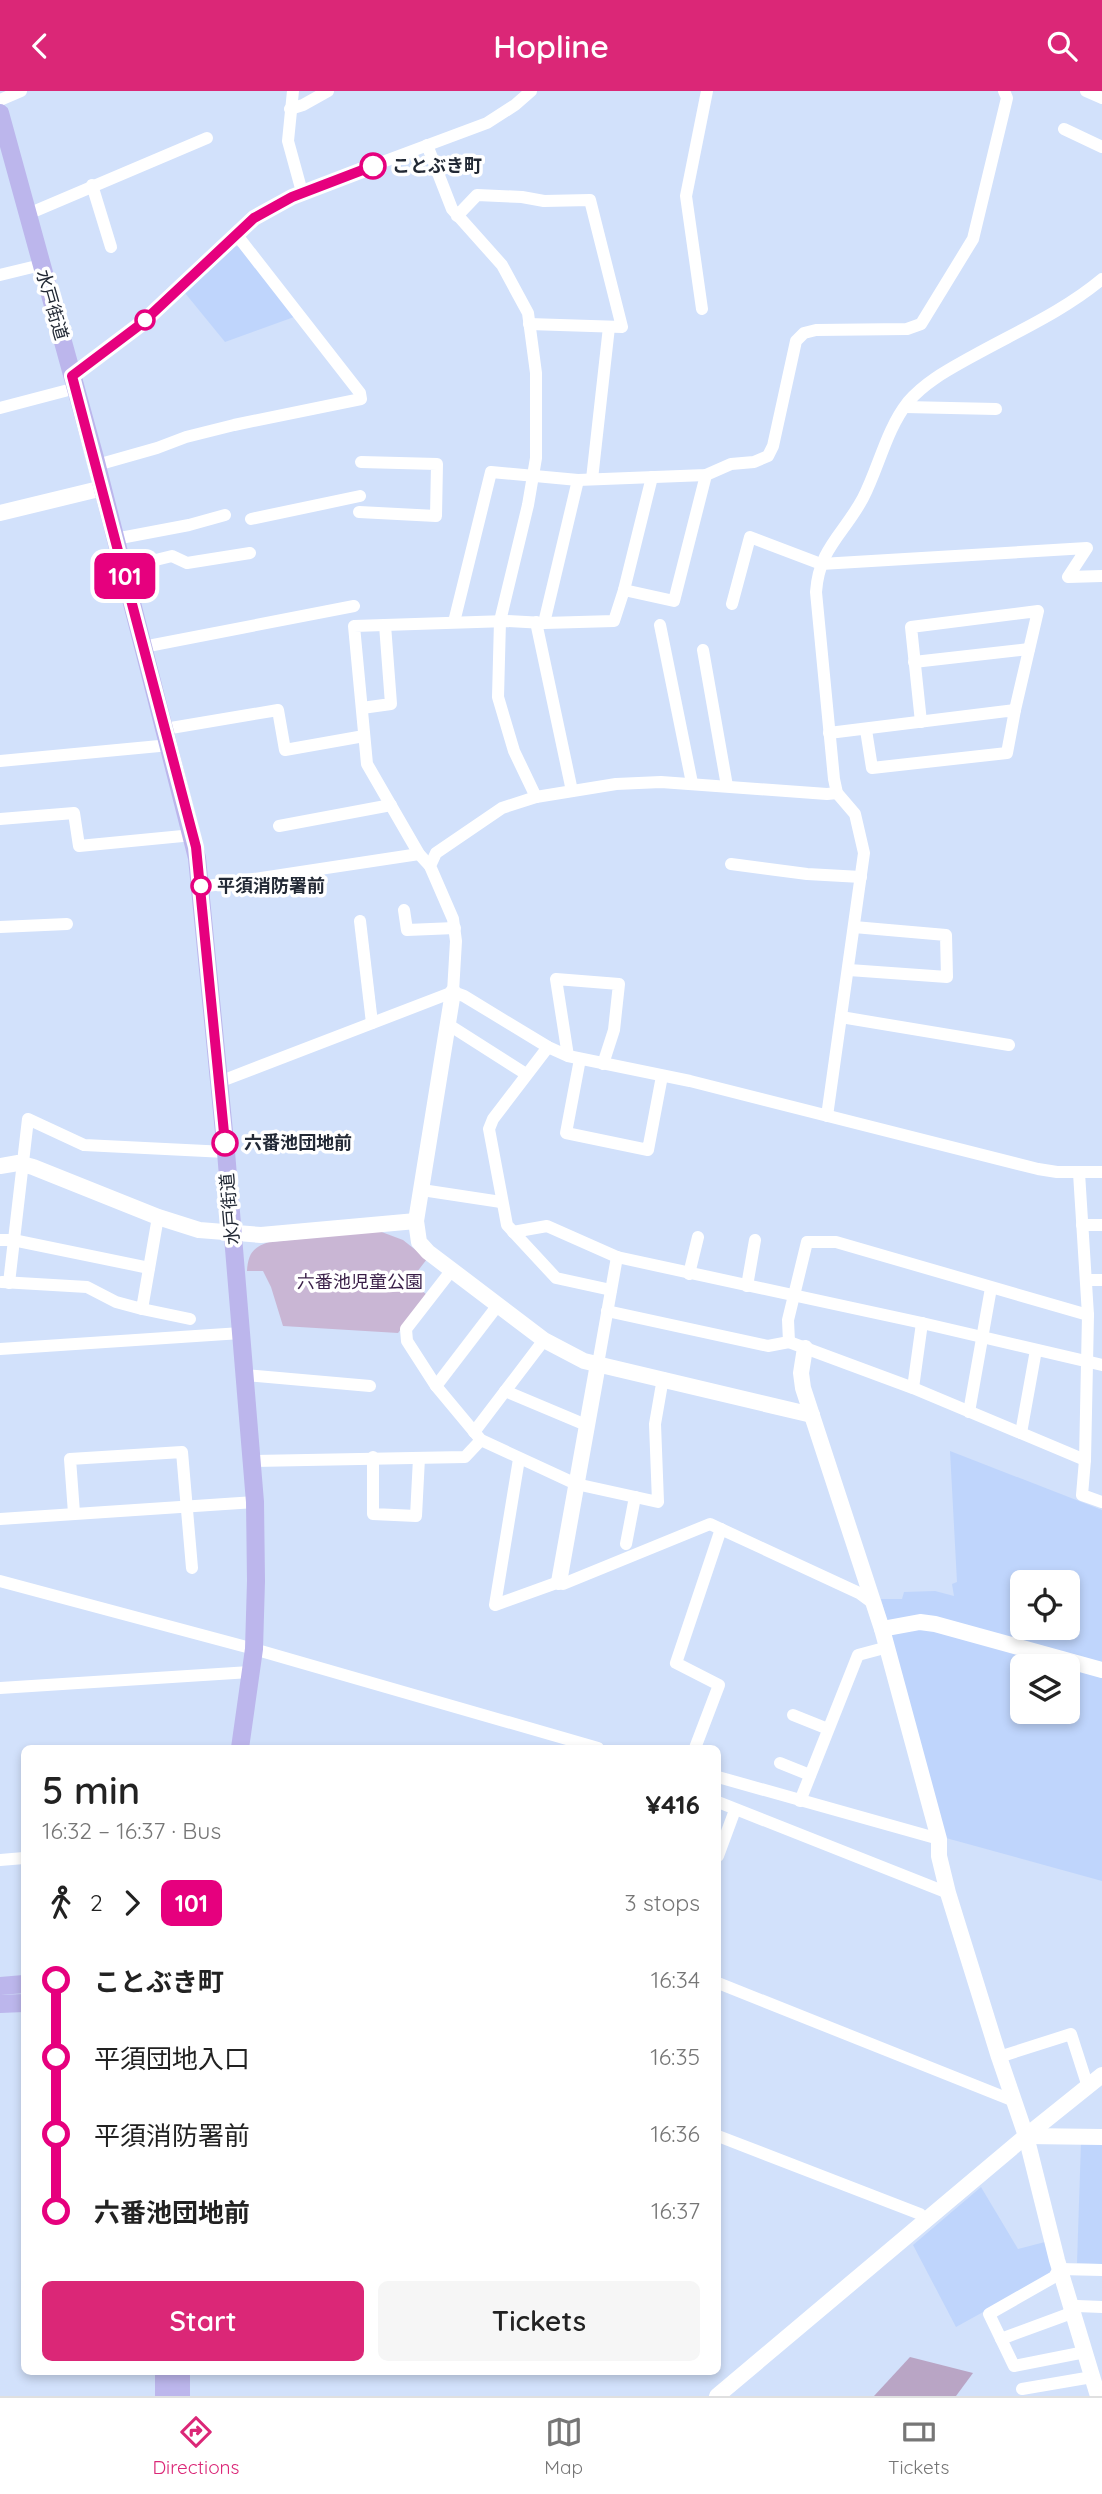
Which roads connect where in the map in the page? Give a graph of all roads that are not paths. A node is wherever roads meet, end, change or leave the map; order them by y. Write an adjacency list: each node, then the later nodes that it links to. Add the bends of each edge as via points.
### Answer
1 (21, 91): 9 (street)
2 (293, 91): 10 (street)
3 (328, 91): 10 (street)
4 (531, 91): 14 (street, via 487,123)
5 (707, 91): 25 (street, via 686,196)
6 (1004, 91): 34 (street, via 1007,98 973,239 921,324 907,329 804,333 796,341 768,456)
7 (1086, 91): 8 (street)
8 (1102, 98)
9 (0, 100)
10 (290, 109): 17 (street, via 289,151)
11 (0, 113): 18 (main road, 水戸街道)
12 (1064, 129): 15 (street)
13 (207, 138): 16 (street)
14 (427, 145): 17 (street); 19 (street)
15 (1102, 147)
16 (92, 185): 18 (street); 21 (street)
17 (302, 192): 20 (street, via 265,211)
18 (28, 214): 22 (main road, 水戸街道)
19 (457, 216): 26 (street, via 502,265 524,303); 27 (street, via 477,195 590,200 622,327)
20 (236, 234): 28 (street); 33 (street, via 361,399 222,428)
21 (111, 247)
22 (41, 265): 23 (street); 28 (main road, 水戸街道)
23 (0, 275)
24 (1102, 279): 29 (street, via 1077,298 941,374)
25 (702, 309)
26 (529, 324): 27 (street); 35 (street, via 536,373)
27 (609, 327): 38 (street)
28 (74, 382): 30 (street); 33 (main road, 水戸街道)
29 (905, 407): 31 (street); 47 (street, via 862,499)
30 (0, 408)
31 (996, 409)
32 (361, 462): 41 (street, via 437,464 436,516)
33 (97, 465): 39 (main road, 水戸街道)
34 (706, 475): 36 (street); 50 (street, via 674,601)
35 (534, 476): 37 (street); 53 (street); 54 (street, via 491,472)
36 (652, 477): 38 (street); 50 (street)
37 (578, 479): 38 (street); 55 (street)
38 (592, 479)
39 (103, 488): 42 (street); 45 (main road, 水戸街道)
40 (360, 496): 44 (street)
41 (359, 512)
42 (0, 513)
43 (225, 515): 45 (street)
44 (251, 519)
45 (116, 539): 48 (main road, 水戸街道)
46 (250, 553): 48 (street, via 187,563 172,556)
47 (821, 564): 49 (street, via 1087,548 1068,577); 51 (street, via 750,537); 66 (street, via 816,592)
48 (123, 568): 58 (main road, 水戸街道)
49 (1102, 576)
50 (624, 590): 55 (street, via 614,621)
51 (732, 604)
52 (354, 606): 58 (street)
53 (500, 621): 54 (street); 55 (street); 74 (street, via 498,698 514,751)
54 (454, 622): 56 (street)
55 (540, 623): 72 (street)
56 (385, 625): 62 (street, via 391,704); 62 (street, via 354,626)
57 (660, 625): 70 (street)
58 (143, 647): 68 (main road, 水戸街道)
59 (1029, 649): 61 (street); 61 (street, via 1038,611 911,627); 63 (street)
60 (703, 650): 71 (street)
61 (914, 662): 64 (street)
62 (362, 708): 67 (street)
63 (1015, 710): 64 (street); 65 (street, via 1006,753 872,768)
64 (920, 722): 65 (street)
65 (866, 730): 66 (street)
66 (829, 733): 73 (street)
67 (364, 736): 68 (street, via 285,750 278,710); 75 (street, via 367,764)
68 (168, 737): 69 (street); 78 (main road, 水戸街道)
69 (0, 761)
70 (692, 783): 71 (street); 72 (street, via 635,783)
71 (727, 786): 73 (street)
72 (572, 791): 74 (street)
73 (837, 793): 82 (street, via 859,826 864,853)
74 (536, 797): 81 (street, via 502,808 436,853)
75 (391, 805): 77 (street); 79 (street)
76 (0, 819): 78 (street, via 74,813 79,846)
77 (279, 826)
78 (193, 835): 83 (main road, 水戸街道)
79 (418, 853): 81 (street); 83 (street)
80 (731, 864): 82 (street)
81 (430, 866): 89 (street)
82 (861, 877): 88 (street)
83 (201, 887): 101 (main road, 水戸街道)
84 (404, 910): 89 (street, via 407,930)
85 (360, 921): 93 (street)
86 (67, 924): 87 (street)
87 (0, 926)
88 (854, 927): 90 (street); 90 (street, via 946,935 947,978)
89 (455, 929): 91 (street)
90 (849, 970): 92 (street)
91 (453, 992): 93 (street); 94 (street); 96 (street)
92 (841, 1017): 95 (street); 102 (street)
93 (372, 1023): 101 (street)
94 (449, 1025): 99 (street); 108 (street)
95 (1009, 1045)
96 (548, 1047): 97 (street); 99 (street)
97 (574, 1058): 98 (street); 98 (street, via 556,979 620,984 614,1030); 100 (street, via 566,1133 648,1150)
98 (603, 1065): 100 (street)
99 (526, 1075): 109 (street, via 489,1129)
100 (662, 1076): 102 (street)
101 (219, 1082): 103 (main road, 水戸街道)
102 (828, 1116): 107 (street, via 1038,1169)
103 (226, 1152): 104 (street, via 83,1145 28,1119); 114 (main road, 水戸街道)
104 (23, 1165): 105 (street); 110 (street); 117 (street)
105 (0, 1166)
106 (1102, 1172): 107 (street)
107 (1079, 1173): 112 (street)
108 (422, 1190): 109 (street); 111 (street)
109 (501, 1202): 115 (street)
110 (158, 1217): 114 (street, via 198,1230); 120 (street)
111 (416, 1221): 114 (street, via 261,1235); 121 (street, via 419,1242)
112 (1082, 1225): 113 (street); 123 (street)
113 (1102, 1226)
114 (232, 1231): 136 (main road, 水戸街道)
115 (513, 1232): 119 (street, via 547,1226); 128 (street, via 556,1278)
116 (698, 1237): 122 (street)
117 (7, 1240): 120 (street); 125 (street)
118 (755, 1240): 126 (street)
119 (617, 1257): 122 (street); 128 (street)
120 (149, 1268): 131 (street)
121 (452, 1271): 130 (street); 149 (street, via 406,1329 407,1341)
122 (689, 1274): 126 (street)
123 (1087, 1280): 124 (street); 133 (street)
124 (1102, 1280)
125 (4, 1282): 131 (street, via 87,1287)
126 (747, 1286): 129 (street)
127 (991, 1288): 129 (street, via 836,1243 807,1242); 133 (street); 137 (street)
128 (611, 1290): 132 (street)
129 (794, 1296): 135 (street); 139 (street)
130 (498, 1305): 138 (street); 149 (street)
131 (142, 1309): 134 (street)
132 (607, 1311): 139 (street, via 768,1346); 144 (street)
133 (1088, 1315): 143 (street)
134 (190, 1319)
135 (922, 1323): 137 (street); 150 (street)
136 (241, 1333): 141 (street); 146 (main road, 水戸街道)
137 (981, 1337): 142 (street); 152 (street)
138 (544, 1341): 144 (street); 151 (street)
139 (789, 1342): 140 (street)
140 (805, 1348): 150 (street); 153 (street, via 801,1373)
141 (0, 1349)
142 (1036, 1350): 143 (street); 155 (street)
143 (1087, 1362): 145 (street); 160 (street)
144 (598, 1364): 147 (street); 154 (street)
145 (1102, 1366)
146 (245, 1375): 148 (street); 161 (main road, 水戸街道)
147 (663, 1378): 153 (street); 163 (street, via 654,1424 658,1502)
148 (370, 1386)
149 (436, 1386): 156 (street)
150 (913, 1388): 152 (street)
151 (505, 1391): 154 (street); 156 (street)
152 (969, 1412): 155 (street)
153 (812, 1415): 174 (street)
154 (586, 1425): 162 (street)
155 (1021, 1433): 160 (street)
156 (477, 1436): 158 (street, via 465,1457); 159 (street)
157 (373, 1457): 158 (street); 158 (street, via 373,1514 416,1516); 161 (street)
158 (419, 1458)
159 (519, 1459): 162 (street); 173 (street, via 495,1605)
160 (1085, 1460): 165 (street, via 1082,1495)
161 (252, 1461): 164 (main road, 水戸街道)
162 (576, 1484): 163 (street); 173 (street)
163 (635, 1497): 170 (street)
164 (255, 1501): 166 (street); 177 (main road, 水戸街道)
165 (1102, 1502)
166 (188, 1506): 167 (street); 167 (street, via 183,1452 70,1459); 171 (street)
167 (74, 1513): 168 (street)
168 (0, 1519)
169 (721, 1529): 173 (street, via 710,1524); 174 (street); 187 (street, via 676,1663 719,1685)
170 (626, 1544)
171 (192, 1568)
172 (0, 1581): 177 (street)
173 (559, 1582)
174 (874, 1604): 175 (street)
175 (882, 1629): 176 (street); 178 (street, via 935,1624)
176 (888, 1647): 183 (street, via 858,1655); 194 (street)
177 (254, 1649): 179 (main road, 水戸街道); 186 (street)
178 (1102, 1670)
179 (250, 1672): 180 (street); 181 (main road, 水戸街道)
180 (0, 1688)
181 (246, 1700): 184 (main road, 水戸街道); 185 (main road, 水戸街道)
182 (793, 1715): 183 (street)
183 (828, 1729): 189 (street)
184 (229, 1745)
185 (240, 1745)
186 (588, 1745)
187 (696, 1745)
188 (780, 1763): 189 (street)
189 (810, 1775): 191 (street)
190 (721, 1778): 191 (street)
191 (800, 1801): 194 (street)
192 (721, 1803): 193 (street)
193 (735, 1810): 195 (street); 198 (street)
194 (939, 1839): 198 (street)
195 (721, 1848)
196 (21, 1858): 197 (street)
197 (0, 1860)
198 (948, 1893): 204 (street)
199 (21, 1984): 201 (main road)
200 (721, 1984): 207 (street)
201 (0, 1986)
202 (21, 2003): 203 (main road)
203 (0, 2004)
204 (999, 2057): 206 (street, via 1071,2034); 207 (street)
205 (1102, 2075): 206 (street)
206 (1088, 2087): 208 (street)
207 (1014, 2101): 208 (street)
208 (1026, 2136): 210 (street); 211 (street); 212 (street)
209 (721, 2137): 211 (street, via 920,2214)
210 (1102, 2137)
211 (925, 2223): 224 (street)
212 (1059, 2269): 213 (street); 215 (street); 216 (street, via 1054,2277 989,2314)
213 (1102, 2270)
214 (1102, 2307): 215 (street, via 1077,2306)
215 (1072, 2311): 216 (street); 217 (street)
216 (1001, 2339): 217 (street, via 1014,2366)
217 (1084, 2351): 220 (street)
218 (164, 2375): 222 (main road)
219 (181, 2375): 223 (main road)
220 (1092, 2377): 221 (street); 225 (street)
221 (1022, 2389)
222 (164, 2396)
223 (181, 2396)
224 (717, 2396)
225 (1098, 2396)

